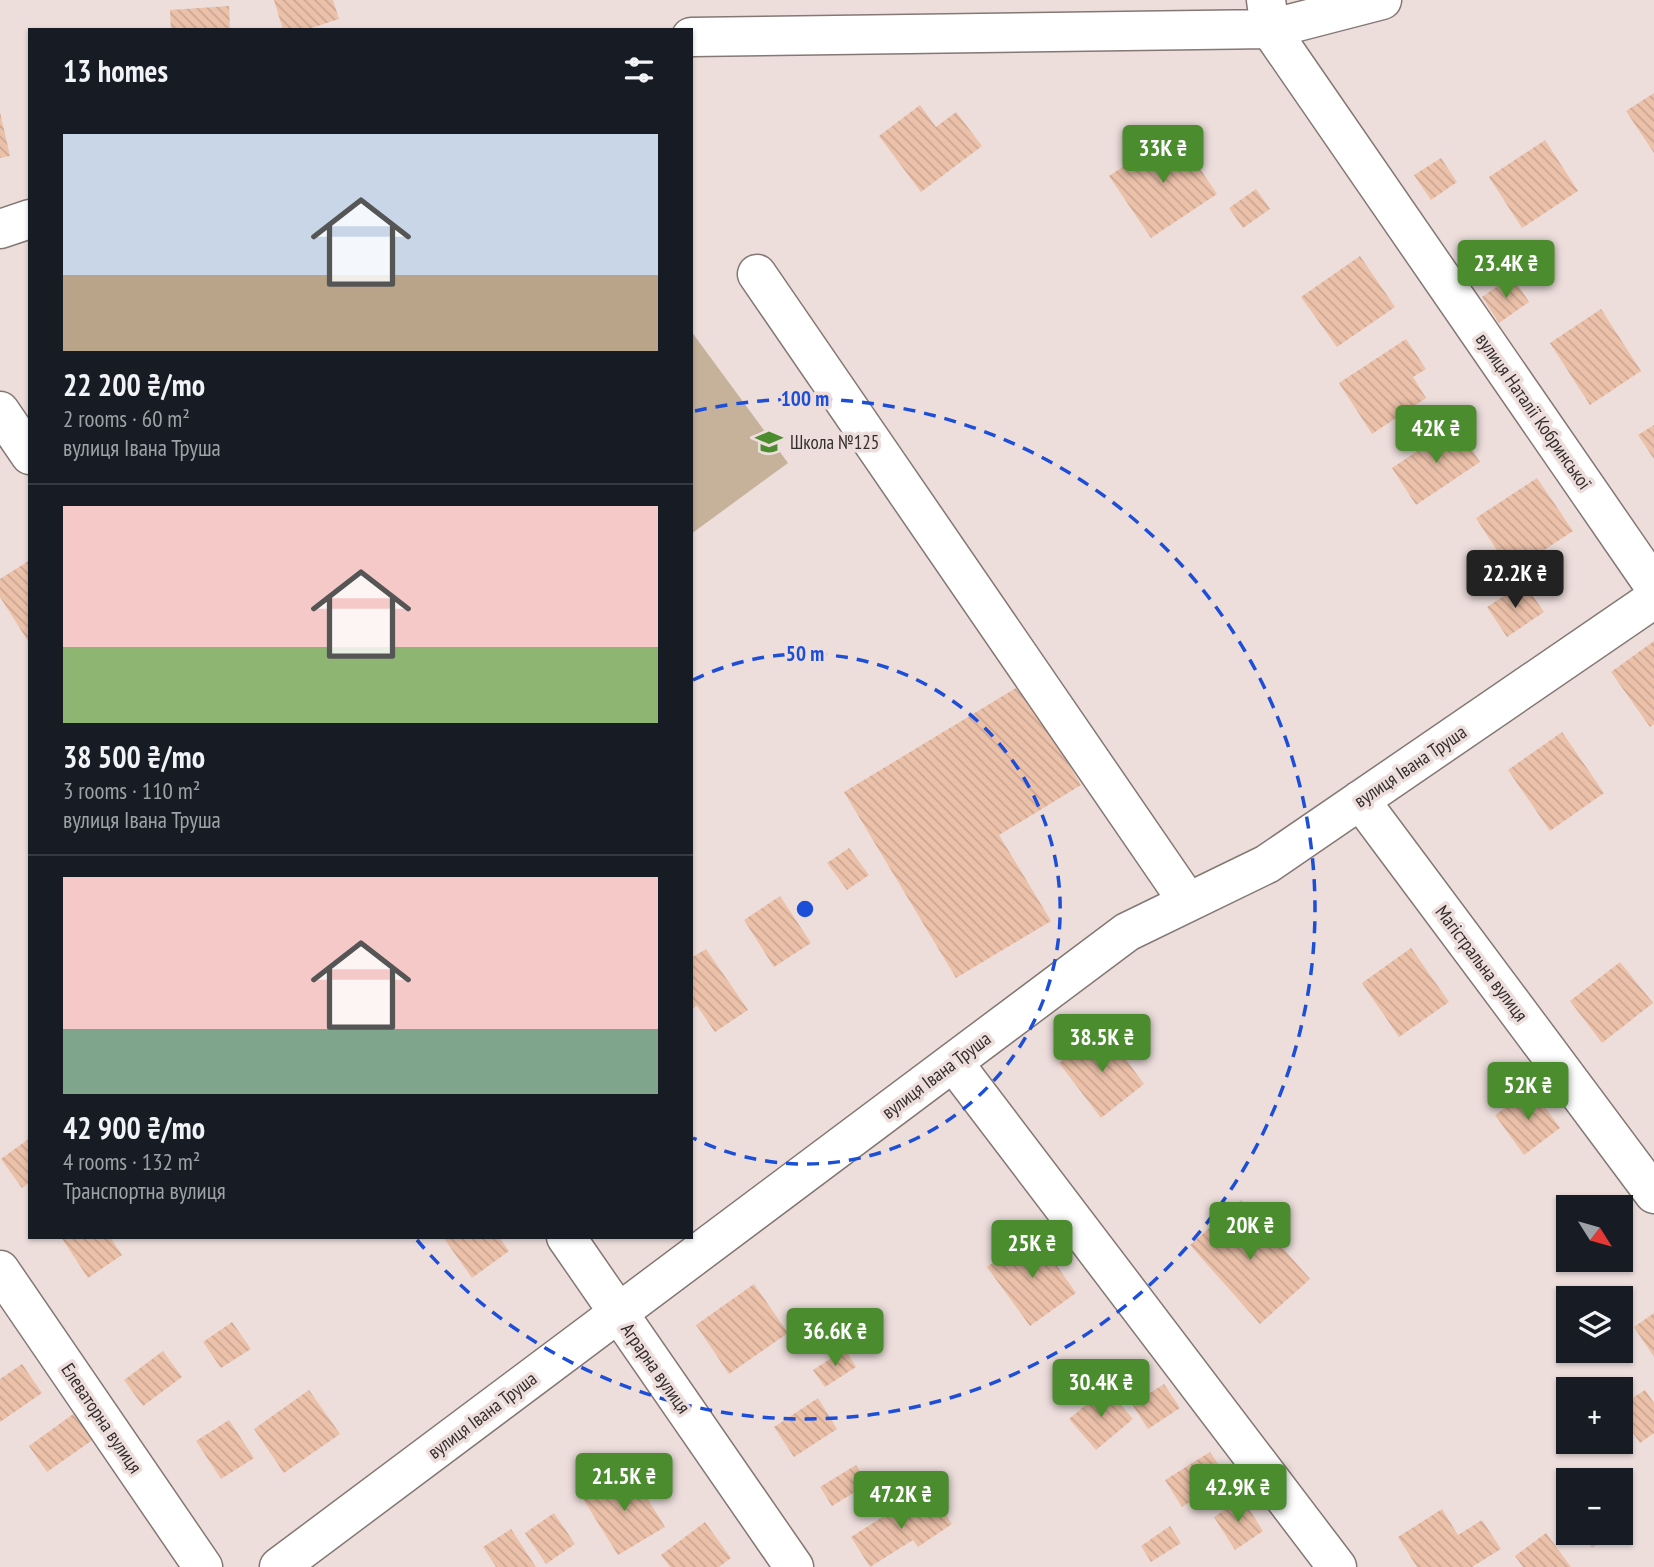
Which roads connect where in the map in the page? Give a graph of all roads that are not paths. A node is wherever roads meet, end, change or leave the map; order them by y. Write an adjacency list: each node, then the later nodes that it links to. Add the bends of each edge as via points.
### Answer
1 (1382, 0): 2 (street)
2 (1268, 14): 3 (street); 9 (street, вулиця Наталії Кобринської)
3 (693, 37)
4 (28, 220): 5 (street)
5 (0, 229)
6 (757, 274): 12 (street)
7 (0, 411): 8 (street)
8 (28, 452)
9 (1654, 586)
10 (1654, 599): 11 (street, вулиця Івана Труша)
11 (1360, 800): 12 (street, вулиця Івана Труша, via 1267,864); 14 (street, Магістральна вулиця)
12 (1188, 902): 13 (street, вулиця Івана Труша, via 1127,932)
13 (953, 1062): 17 (street, вулиця Івана Труша); 21 (street)
14 (1654, 1194)
15 (567, 1239): 17 (street, Аграрна вулиця)
16 (0, 1270): 18 (street, Елеваторна вулиця)
17 (618, 1313): 19 (street, вулиця Івана Труша); 20 (street, Аграрна вулиця)
18 (203, 1567)
19 (279, 1567)
20 (794, 1567)
21 (1336, 1567)

